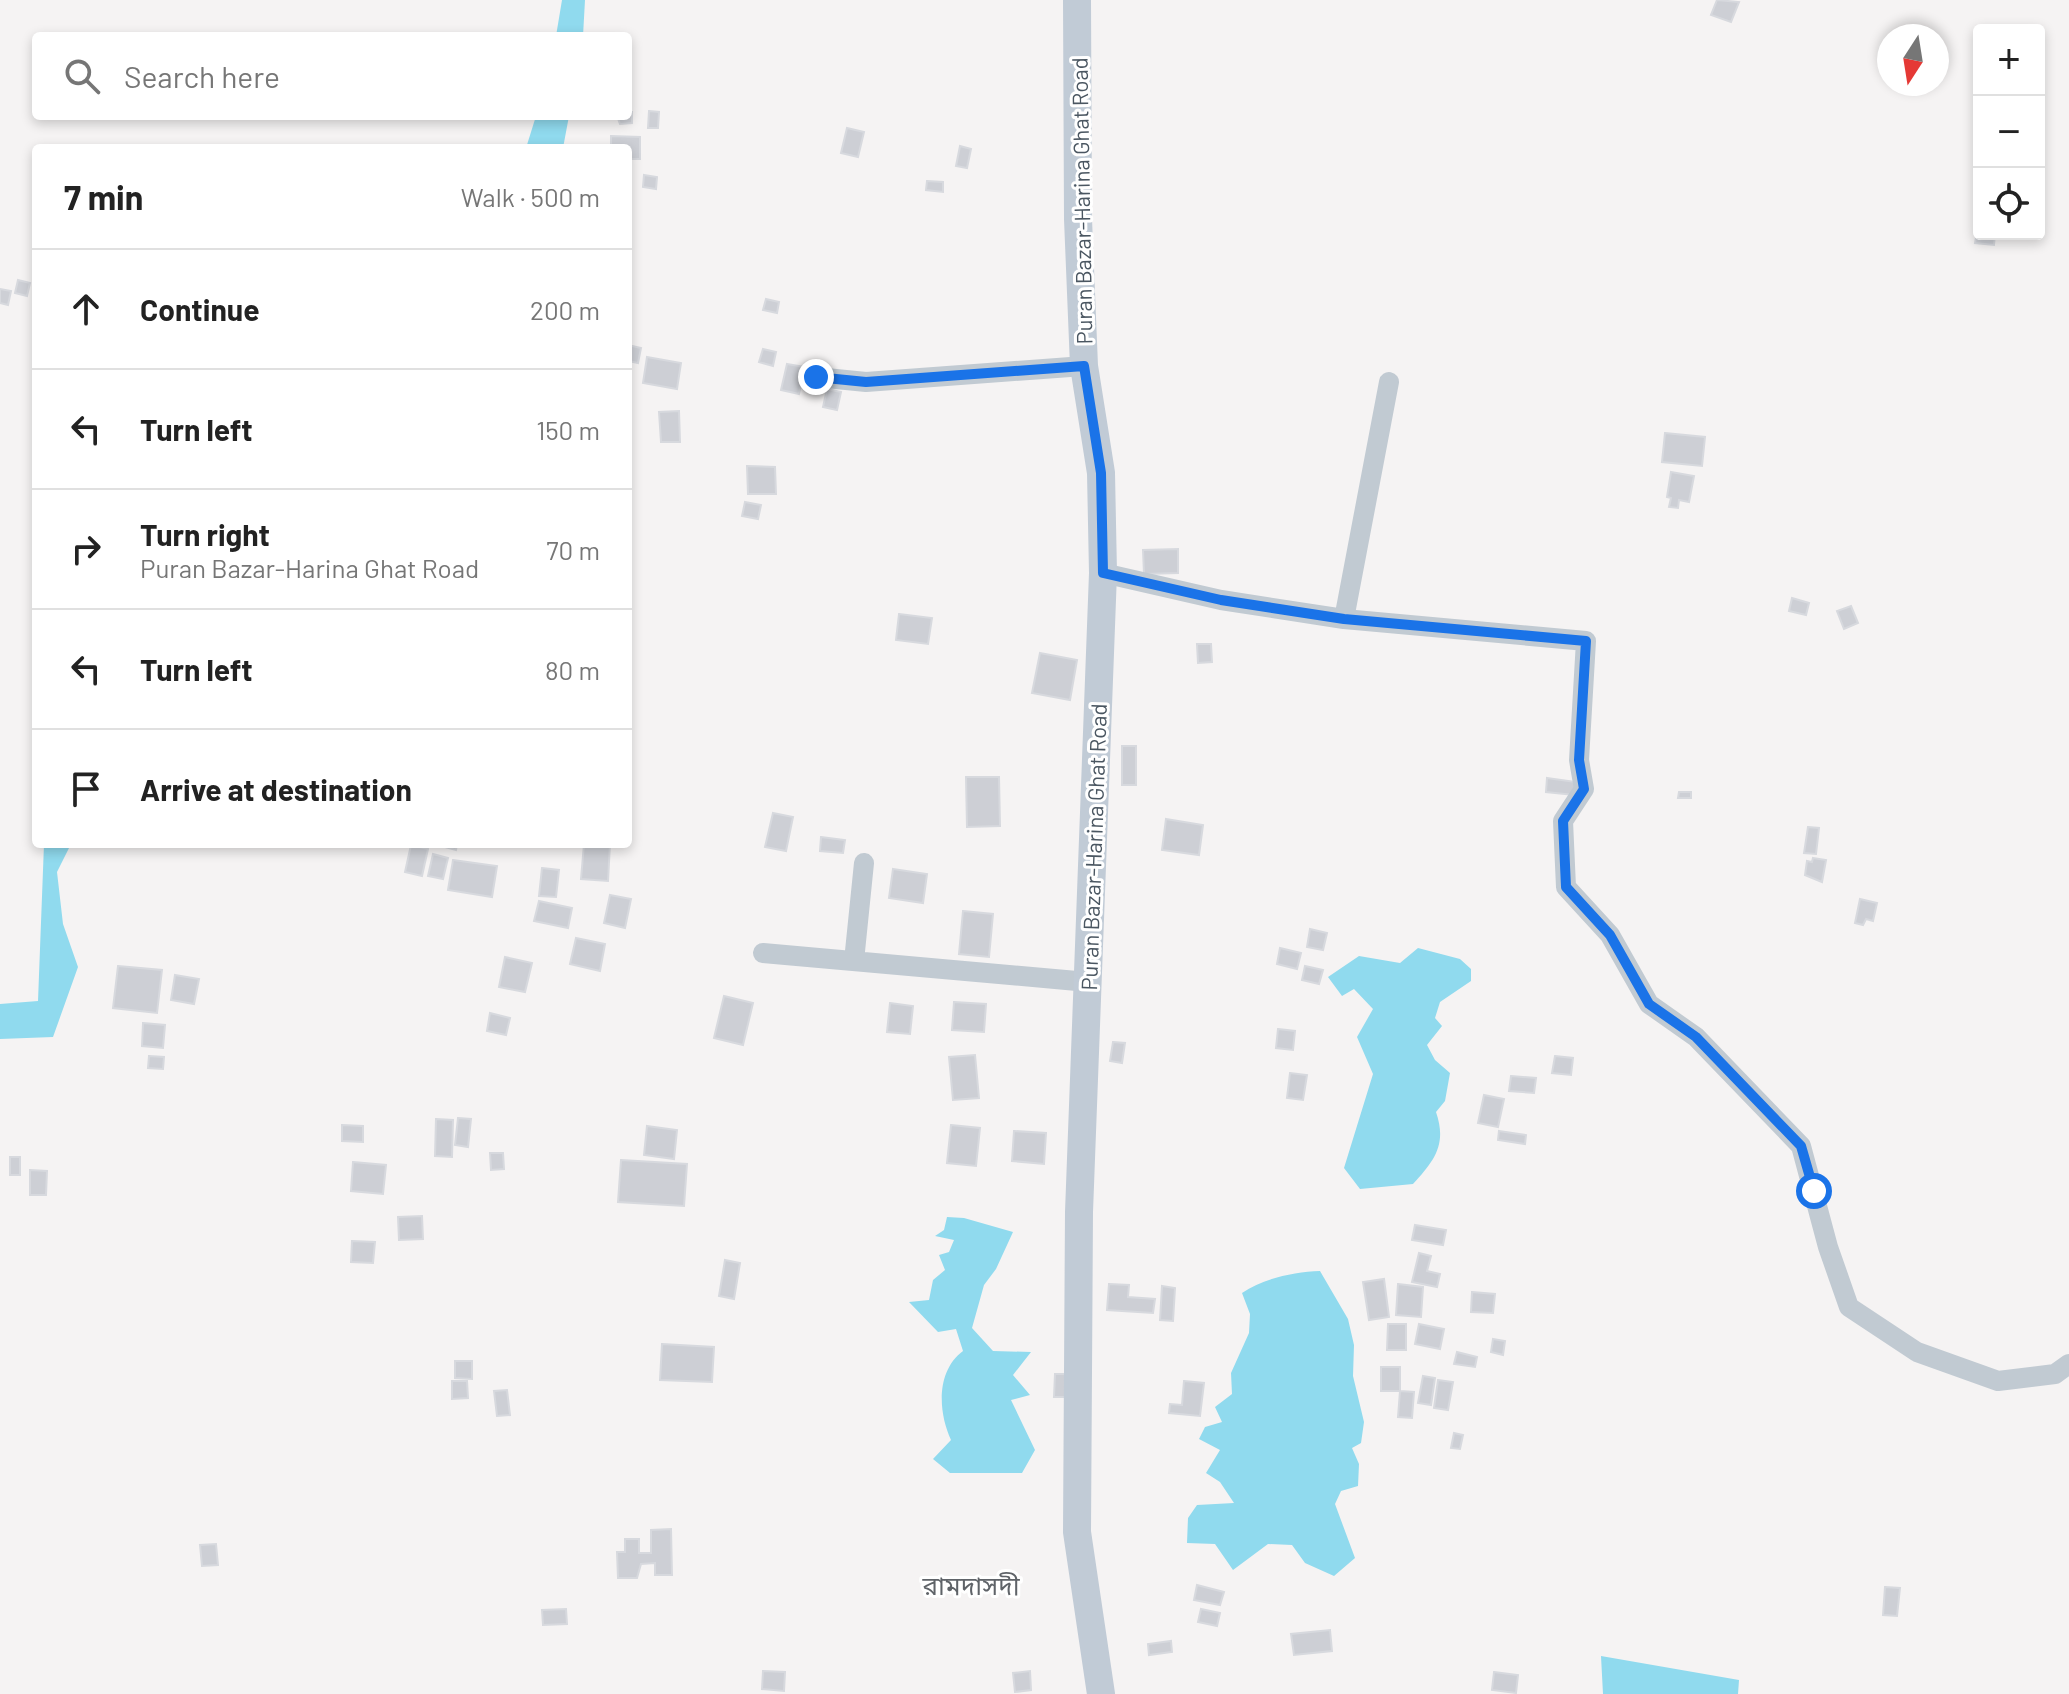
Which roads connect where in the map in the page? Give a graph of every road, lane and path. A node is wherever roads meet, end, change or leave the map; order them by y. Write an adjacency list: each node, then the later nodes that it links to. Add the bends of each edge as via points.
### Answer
1 (1077, 0): 2 (main road, Puran Bazar-Harina Ghat Road)
2 (1084, 366): 3 (street, via 866,382); 5 (main road, Puran Bazar-Harina Ghat Road, via 1101,473)
3 (816, 377)
4 (1389, 382): 6 (street)
5 (1103, 573): 6 (street, via 1221,600); 10 (main road, Puran Bazar-Harina Ghat Road)
6 (1344, 619): 11 (street, via 1586,641 1579,760 1584,789 1563,821 1566,887 1610,935 1649,1004 1696,1037 1801,1146 1849,1307 1917,1352 1998,1381 2055,1374)
7 (864, 863): 9 (street)
8 (763, 953): 9 (street)
9 (854, 961): 10 (street)
10 (1088, 982): 12 (main road, Puran Bazar-Harina Ghat Road, via 1079,1212 1077,1532)
11 (2069, 1364)
12 (1101, 1694)

